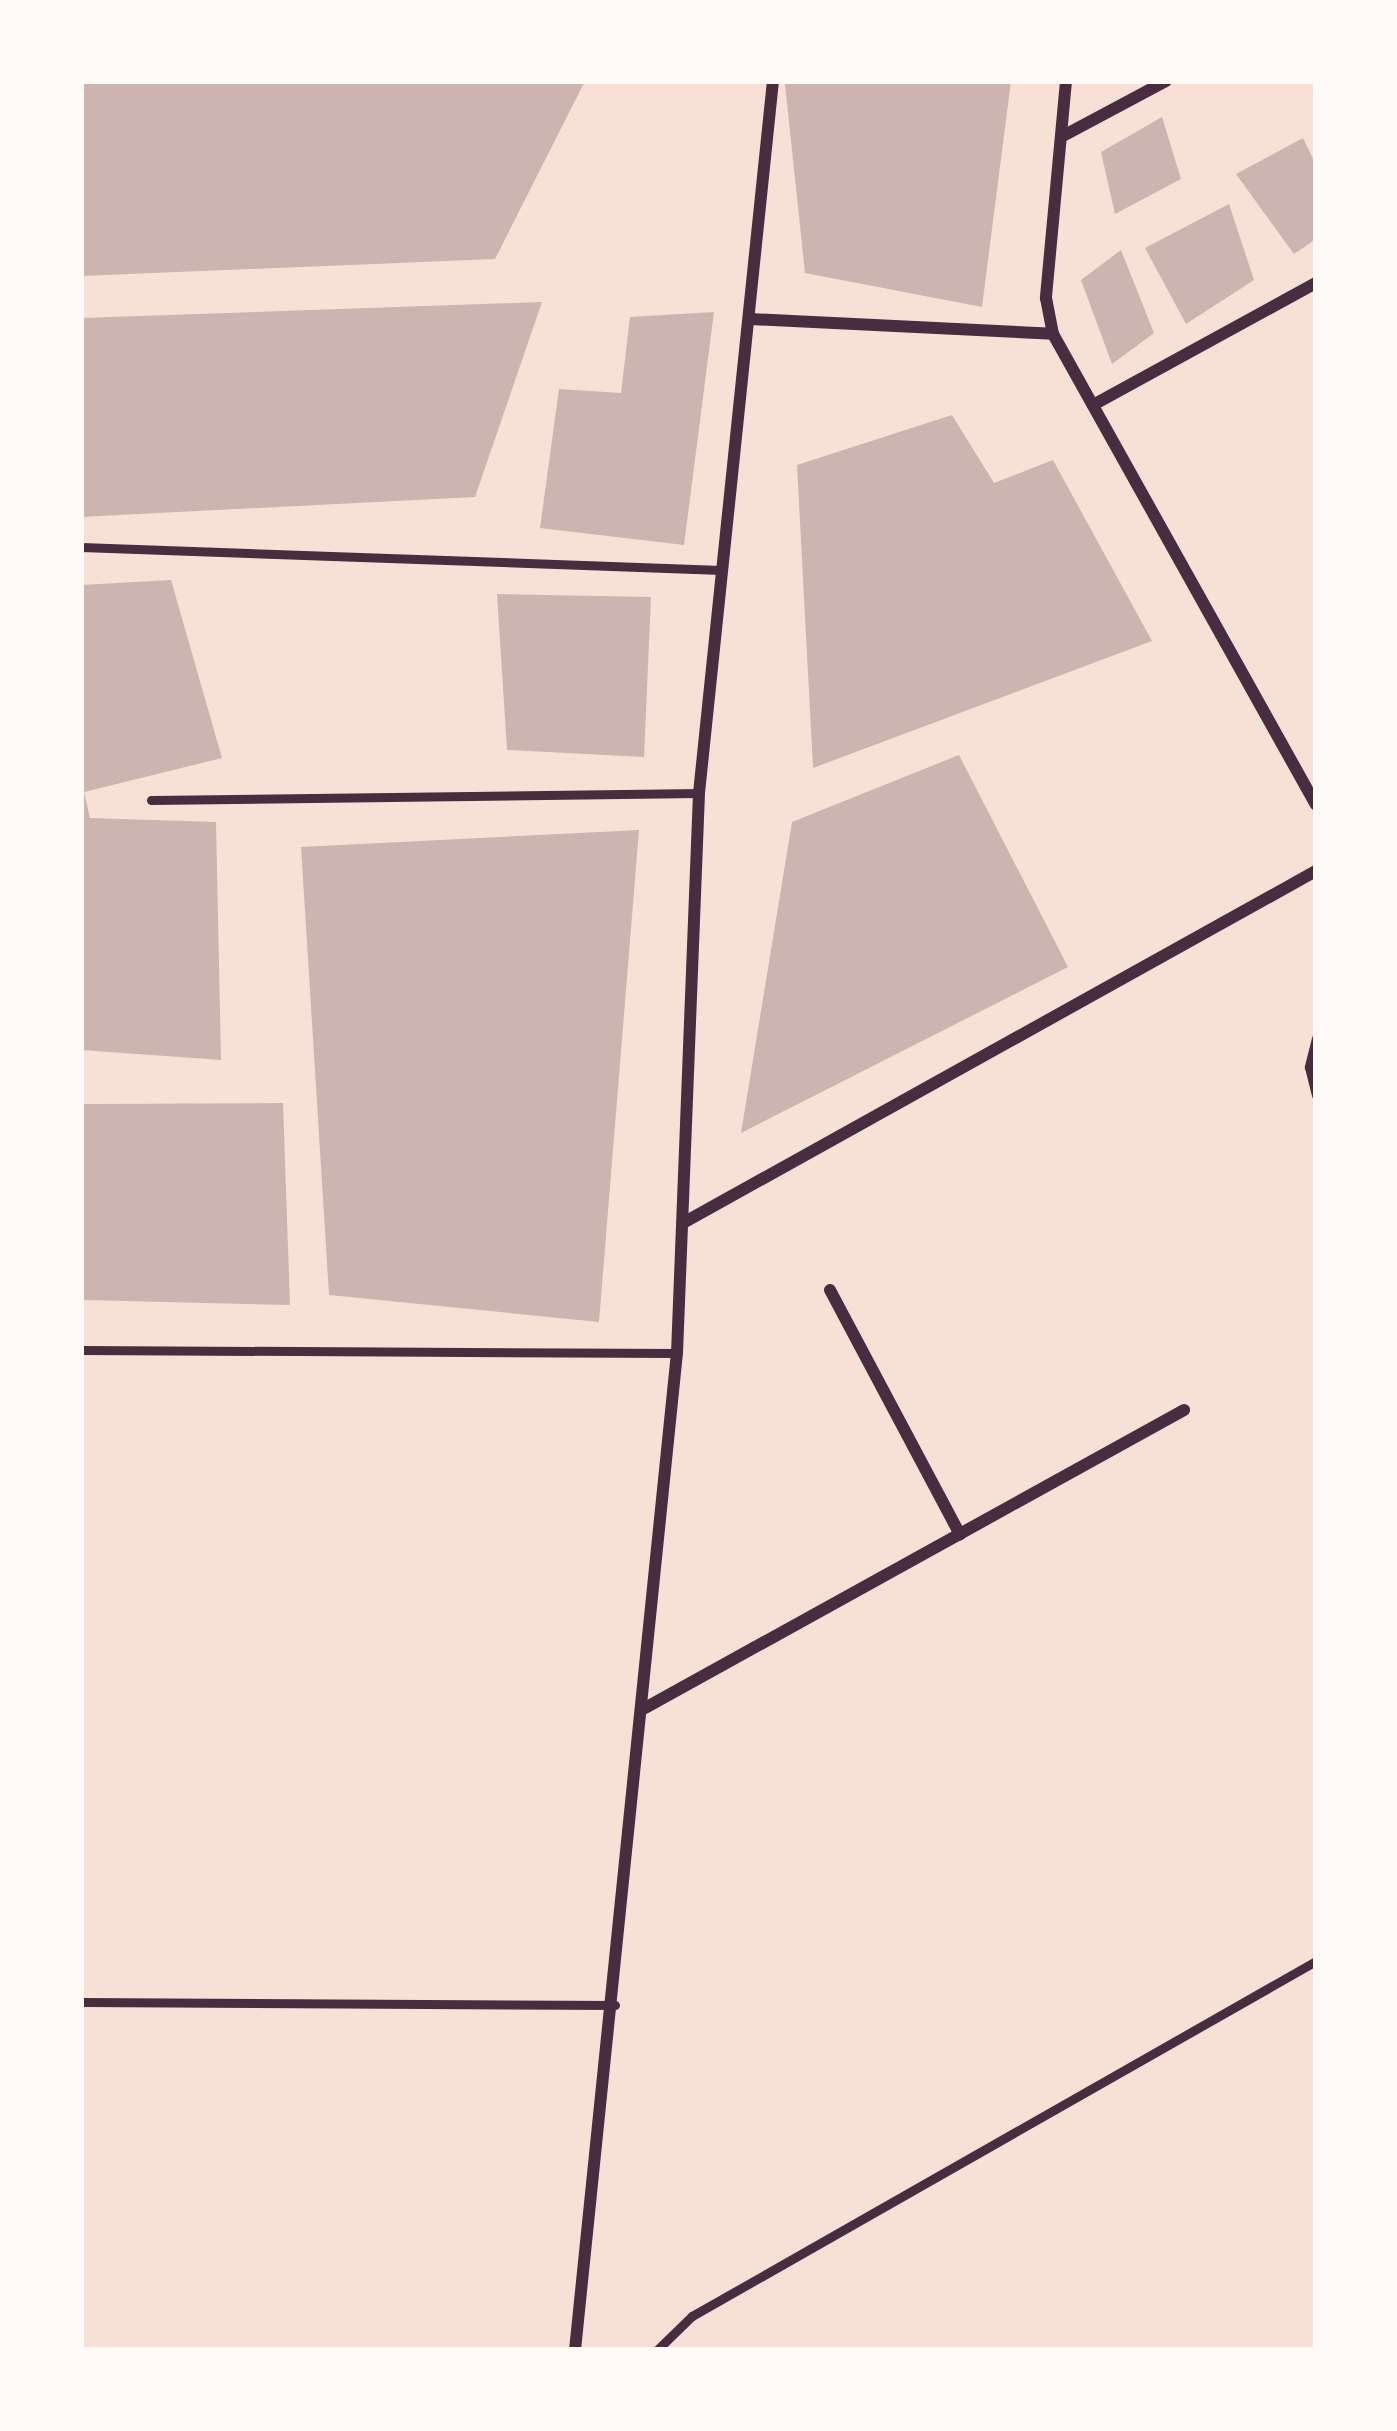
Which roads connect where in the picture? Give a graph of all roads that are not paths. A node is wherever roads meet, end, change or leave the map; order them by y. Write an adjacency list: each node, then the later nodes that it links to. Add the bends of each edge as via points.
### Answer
1 (773, 81): 6 (street)
2 (1066, 81): 4 (street)
3 (1166, 81): 4 (street)
4 (1061, 137): 7 (street, via 1046,298)
5 (1316, 283): 8 (street)
6 (750, 320): 7 (street); 10 (street)
7 (1053, 334): 8 (street)
8 (1093, 405): 11 (street)
9 (81, 547): 10 (lane)
10 (722, 570): 12 (street)
11 (1312, 787): 14 (street)
12 (699, 794): 13 (lane); 18 (street)
13 (151, 800)
14 (1316, 805)
15 (1316, 871): 18 (street)
16 (1316, 1038): 17 (lane, via 1309,1067)
17 (1316, 1095)
18 (683, 1223): 21 (street)
19 (830, 1290): 23 (street)
20 (81, 1349): 21 (lane)
21 (676, 1353): 24 (street)
22 (1184, 1410): 23 (street)
23 (960, 1534): 24 (street)
24 (645, 1708): 27 (street)
25 (1316, 1961): 29 (lane, via 692,2316)
26 (81, 2002): 27 (lane)
27 (615, 2005): 28 (street)
28 (575, 2350)
29 (657, 2350)

